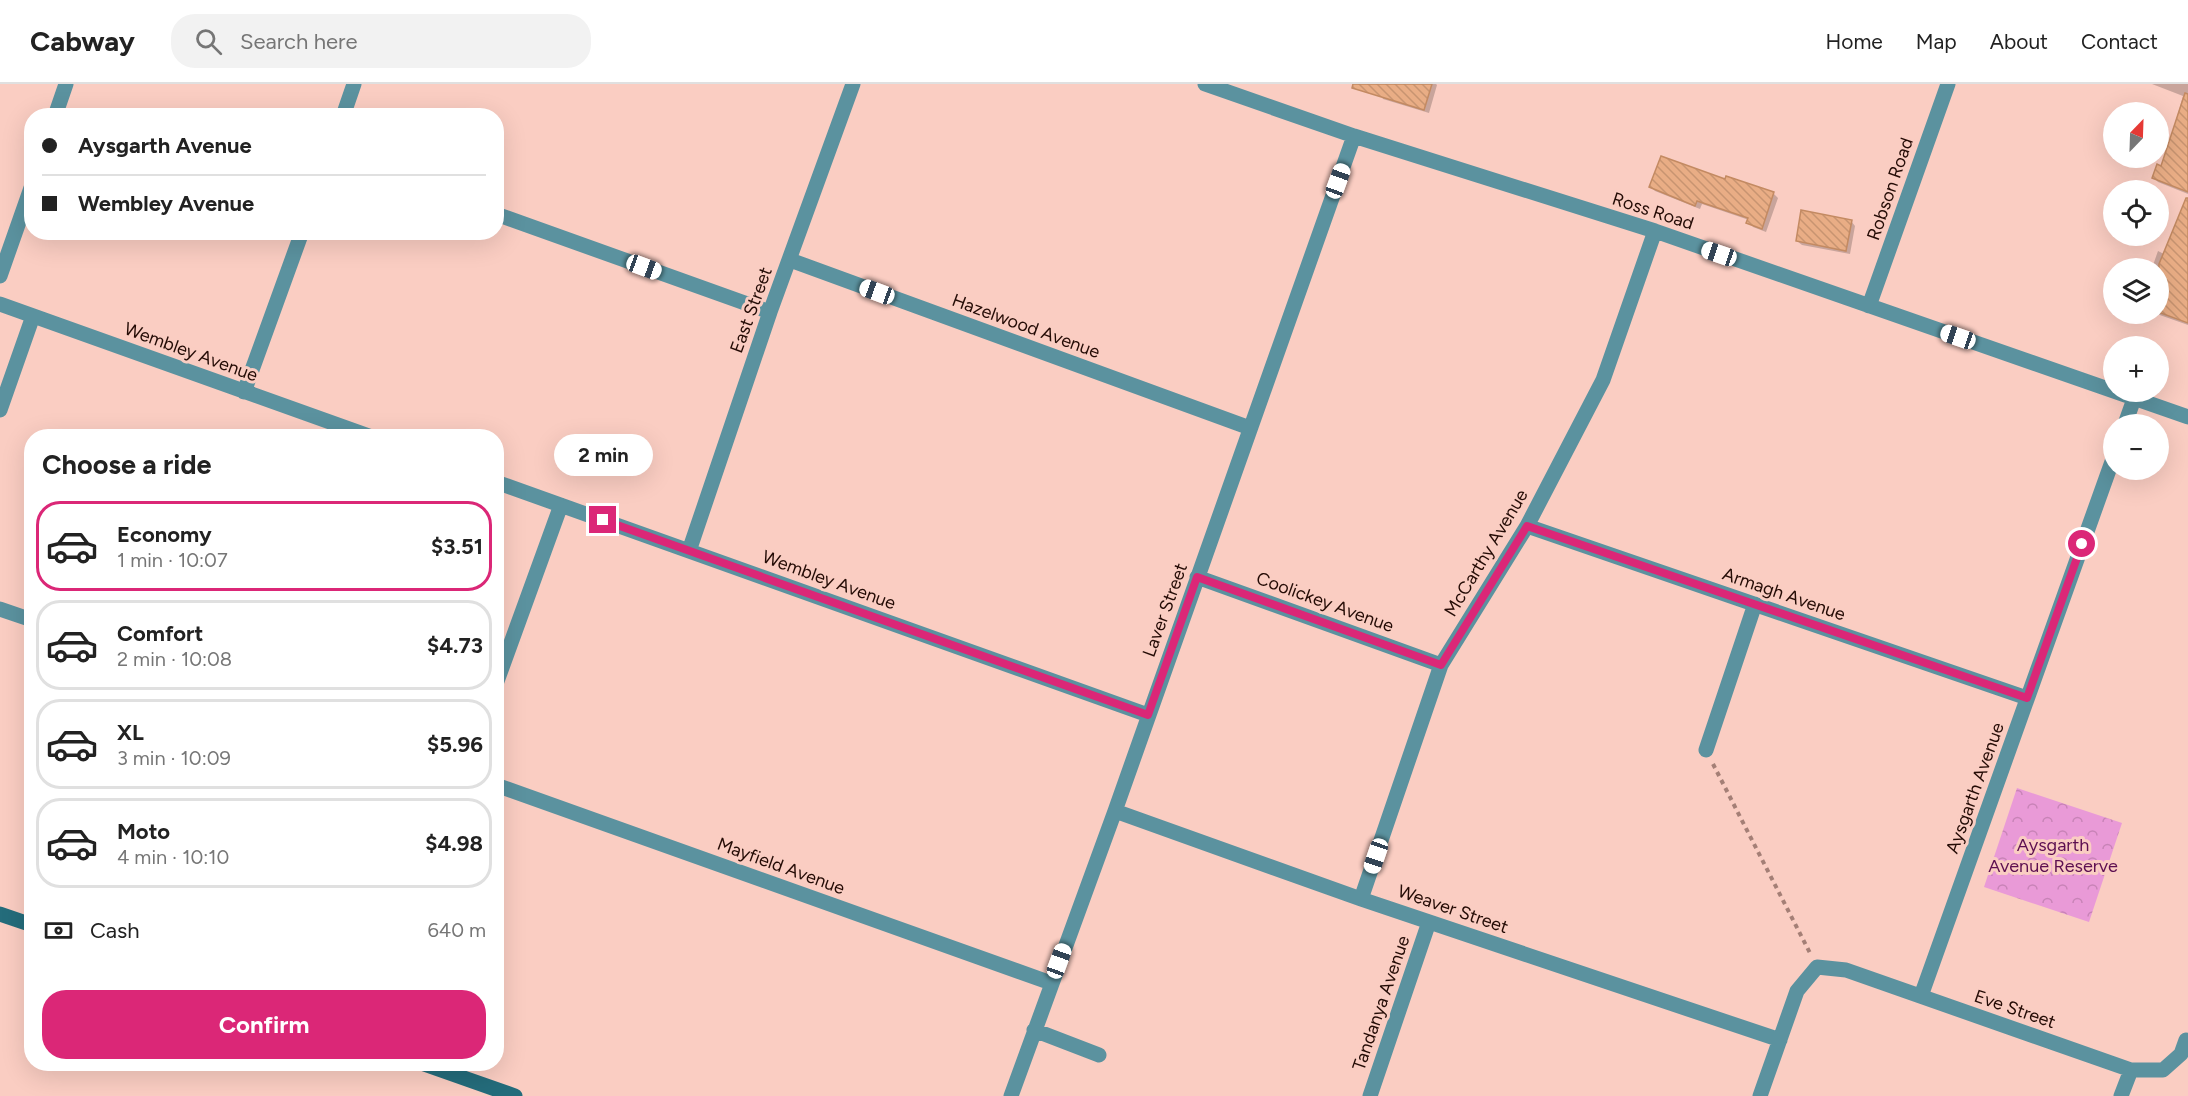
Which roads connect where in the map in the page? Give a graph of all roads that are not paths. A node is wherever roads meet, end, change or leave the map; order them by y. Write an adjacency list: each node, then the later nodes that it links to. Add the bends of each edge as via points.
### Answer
1 (66, 84): 6 (street)
2 (354, 84): 7 (street)
3 (853, 84): 13 (street, East Street)
4 (1205, 84): 8 (street, Ross Road)
5 (1948, 84): 16 (street, Robson Road)
6 (58, 108)
7 (346, 108)
8 (1354, 136): 11 (street, Ross Road); 24 (street, Laver Street)
9 (24, 207): 14 (street)
10 (504, 217): 17 (street)
11 (1655, 231): 16 (street, Ross Road); 29 (street, McCarthy Avenue, via 1603,380)
12 (299, 240): 20 (street)
13 (790, 260): 17 (street, East Street); 24 (street, Hazelwood Avenue)
14 (0, 276)
15 (0, 304): 18 (street, Wembley Avenue)
16 (1869, 306): 19 (street, Ross Road)
17 (770, 312): 30 (street, East Street)
18 (33, 316): 20 (street, Wembley Avenue); 22 (street)
19 (2103, 388)
20 (244, 392): 25 (street, Wembley Avenue)
21 (2143, 402): 23 (street, Ross Road)
22 (0, 410)
23 (2188, 417)
24 (1250, 428): 31 (street, Laver Street)
25 (349, 429)
26 (2105, 480): 37 (street, Aysgarth Avenue)
27 (504, 485): 28 (street, Wembley Avenue)
28 (561, 505): 30 (street, Wembley Avenue); 35 (street)
29 (1527, 526): 32 (street, Armagh Avenue); 36 (street, McCarthy Avenue)
30 (689, 551): 38 (street, Wembley Avenue)
31 (1197, 577): 36 (street, Coolickey Avenue); 38 (street, Laver Street)
32 (1755, 604): 37 (street, Armagh Avenue); 39 (street)
33 (0, 609): 34 (street)
34 (24, 617)
35 (504, 662)
36 (1441, 665): 42 (street, McCarthy Avenue)
37 (2027, 698): 47 (street, Aysgarth Avenue)
38 (1148, 715): 41 (street, Laver Street)
39 (1706, 750)
40 (504, 788): 46 (street, Mayfield Avenue)
41 (1115, 811): 42 (street, Weaver Street); 46 (street, Laver Street)
42 (1361, 899): 45 (street, Weaver Street)
43 (0, 914): 44 (street)
44 (24, 922)
45 (1429, 922): 50 (street, Weaver Street); 56 (street, Tandanya Avenue)
46 (1052, 982): 48 (street, Laver Street)
47 (1921, 996): 50 (street, Eve Street, via 1846,970 1817,967 1797,991); 52 (street, Eve Street)
48 (1034, 1030): 51 (street); 55 (street, Laver Street)
49 (2187, 1038): 52 (street, Eve Street, via 2181,1054 2163,1070)
50 (1780, 1040): 57 (street)
51 (1099, 1055)
52 (2131, 1070): 58 (street)
53 (443, 1071): 54 (street)
54 (515, 1096)
55 (1011, 1096)
56 (1370, 1096)
57 (1760, 1096)
58 (2121, 1096)

